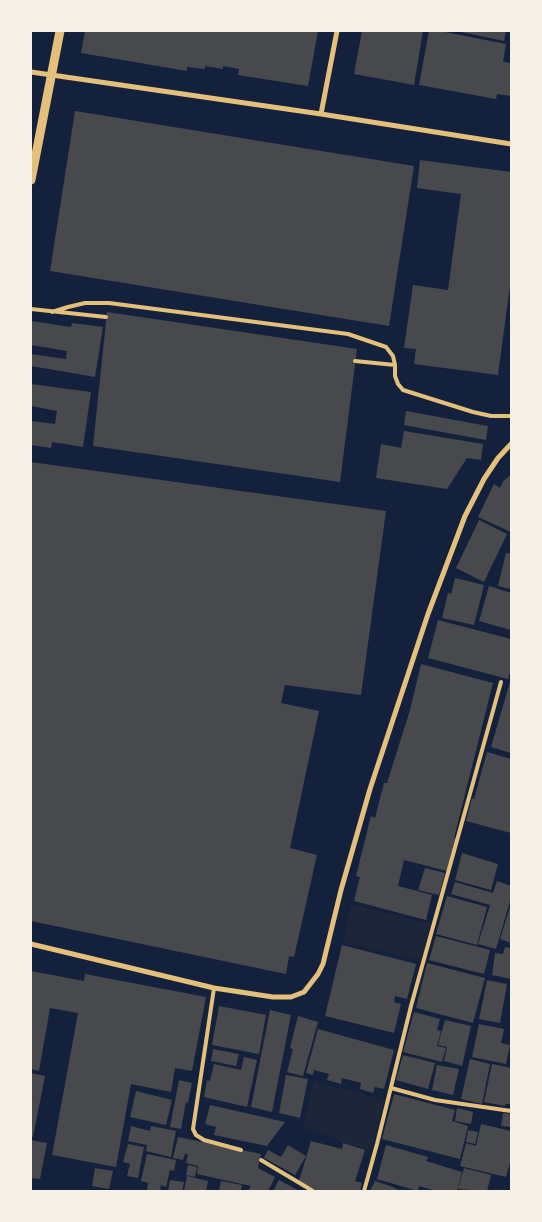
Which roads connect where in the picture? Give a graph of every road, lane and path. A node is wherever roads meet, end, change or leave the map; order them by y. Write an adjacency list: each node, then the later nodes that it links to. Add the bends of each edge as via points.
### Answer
1 (60, 31): 4 (street)
2 (337, 31): 5 (street)
3 (31, 72): 4 (street)
4 (51, 76): 5 (street); 7 (street)
5 (321, 114): 6 (street)
6 (511, 144)
7 (31, 180)
8 (31, 309): 9 (lane)
9 (52, 312): 10 (lane); 12 (lane, via 85,303 109,303 348,334 386,347)
10 (106, 317)
11 (355, 361): 12 (lane)
12 (395, 365): 13 (lane, via 395,376 404,390 473,412)
13 (511, 416)
14 (511, 444): 17 (street, via 487,474 469,508 428,614 370,788 318,974 304,992 291,997 273,998)
15 (501, 682): 18 (lane, via 411,1006)
16 (31, 944): 17 (street)
17 (214, 988): 20 (lane, via 193,1129 204,1140)
18 (392, 1088): 19 (lane, via 436,1100); 23 (lane)
19 (511, 1111)
20 (241, 1150)
21 (261, 1160): 22 (lane)
22 (313, 1191)
23 (364, 1191)

